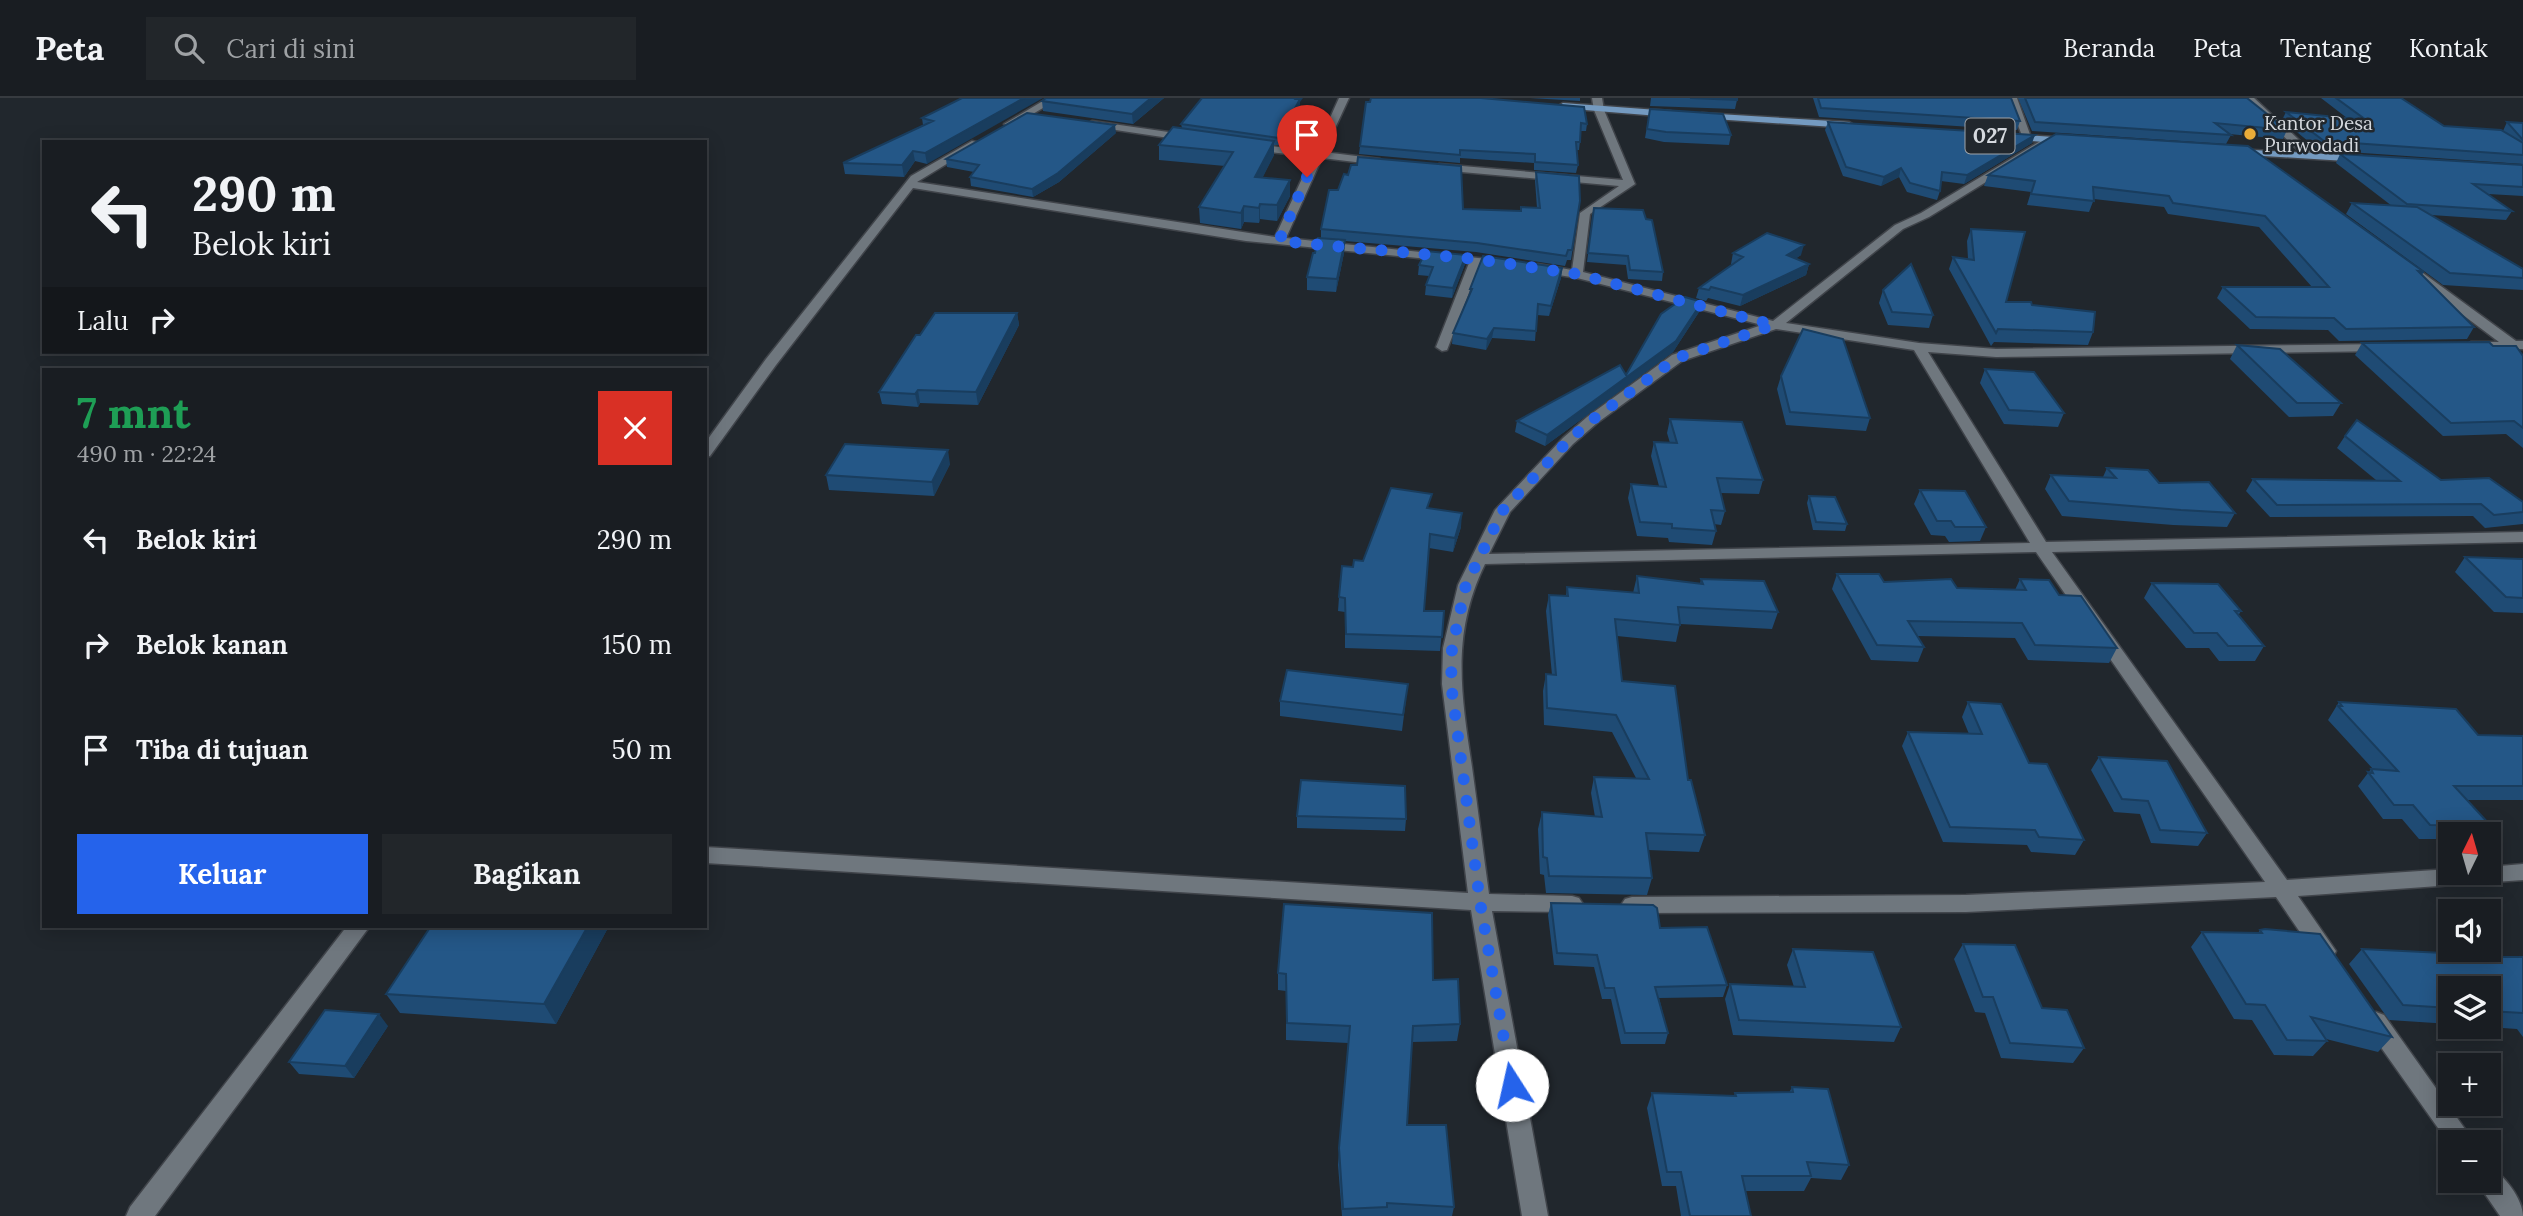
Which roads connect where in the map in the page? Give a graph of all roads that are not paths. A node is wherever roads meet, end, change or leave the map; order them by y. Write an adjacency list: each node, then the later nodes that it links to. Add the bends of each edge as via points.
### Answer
1 (1055, 98): 8 (street)
2 (1344, 98): 24 (street)
3 (1597, 98): 7 (street)
4 (2012, 98): 17 (street)
5 (2249, 98): 25 (street)
6 (1551, 105): 7 (main road)
7 (1599, 110): 9 (main road); 31 (street)
8 (1026, 115): 11 (street); 14 (street)
9 (1682, 115)
10 (1696, 116): 13 (main road)
11 (1040, 117)
12 (1082, 123): 19 (street)
13 (1862, 126)
14 (1003, 128)
15 (991, 134): 30 (street, via 921,172)
16 (2000, 136): 17 (main road, 027)
17 (2028, 138): 18 (main road, 027)
18 (2047, 140): 20 (main road, 027); 36 (street, via 1899,227)
19 (1206, 141)
20 (2075, 141)
21 (1247, 146): 24 (street)
22 (2226, 151): 23 (main road)
23 (2254, 153): 25 (main road); 29 (street)
24 (1316, 156): 27 (street); 32 (street)
25 (2310, 156): 26 (main road)
26 (2376, 160)
27 (1398, 163)
28 (1425, 166): 31 (street)
29 (2276, 170)
30 (911, 184): 32 (street); 42 (street)
31 (1630, 184): 35 (street, via 1585,213)
32 (1279, 241): 33 (street)
33 (1476, 259): 35 (street); 38 (street)
34 (2411, 270): 41 (street)
35 (1577, 274): 36 (street)
36 (1774, 325): 39 (street); 45 (street, via 1677,358 1592,420 1503,510)
37 (2457, 346): 41 (street)
38 (1442, 347)
39 (1919, 347): 40 (street, via 1996,353); 44 (street)
40 (2403, 347)
41 (2519, 348)
42 (707, 450)
43 (2523, 537): 44 (street)
44 (2042, 549): 45 (street); 48 (street)
45 (1479, 559): 49 (street, via 1466,585 1452,648 1451,684)
46 (707, 855): 49 (street)
47 (2523, 872): 48 (street)
48 (2281, 891): 51 (street, via 1777,907); 53 (street)
49 (1480, 902): 50 (street); 58 (street)
50 (1588, 905)
51 (1614, 905)
52 (357, 928): 57 (street)
53 (2337, 968)
54 (2360, 1000): 55 (street)
55 (2454, 1130)
56 (2498, 1193): 59 (street)
57 (139, 1216)
58 (1535, 1216)
59 (2515, 1216)

